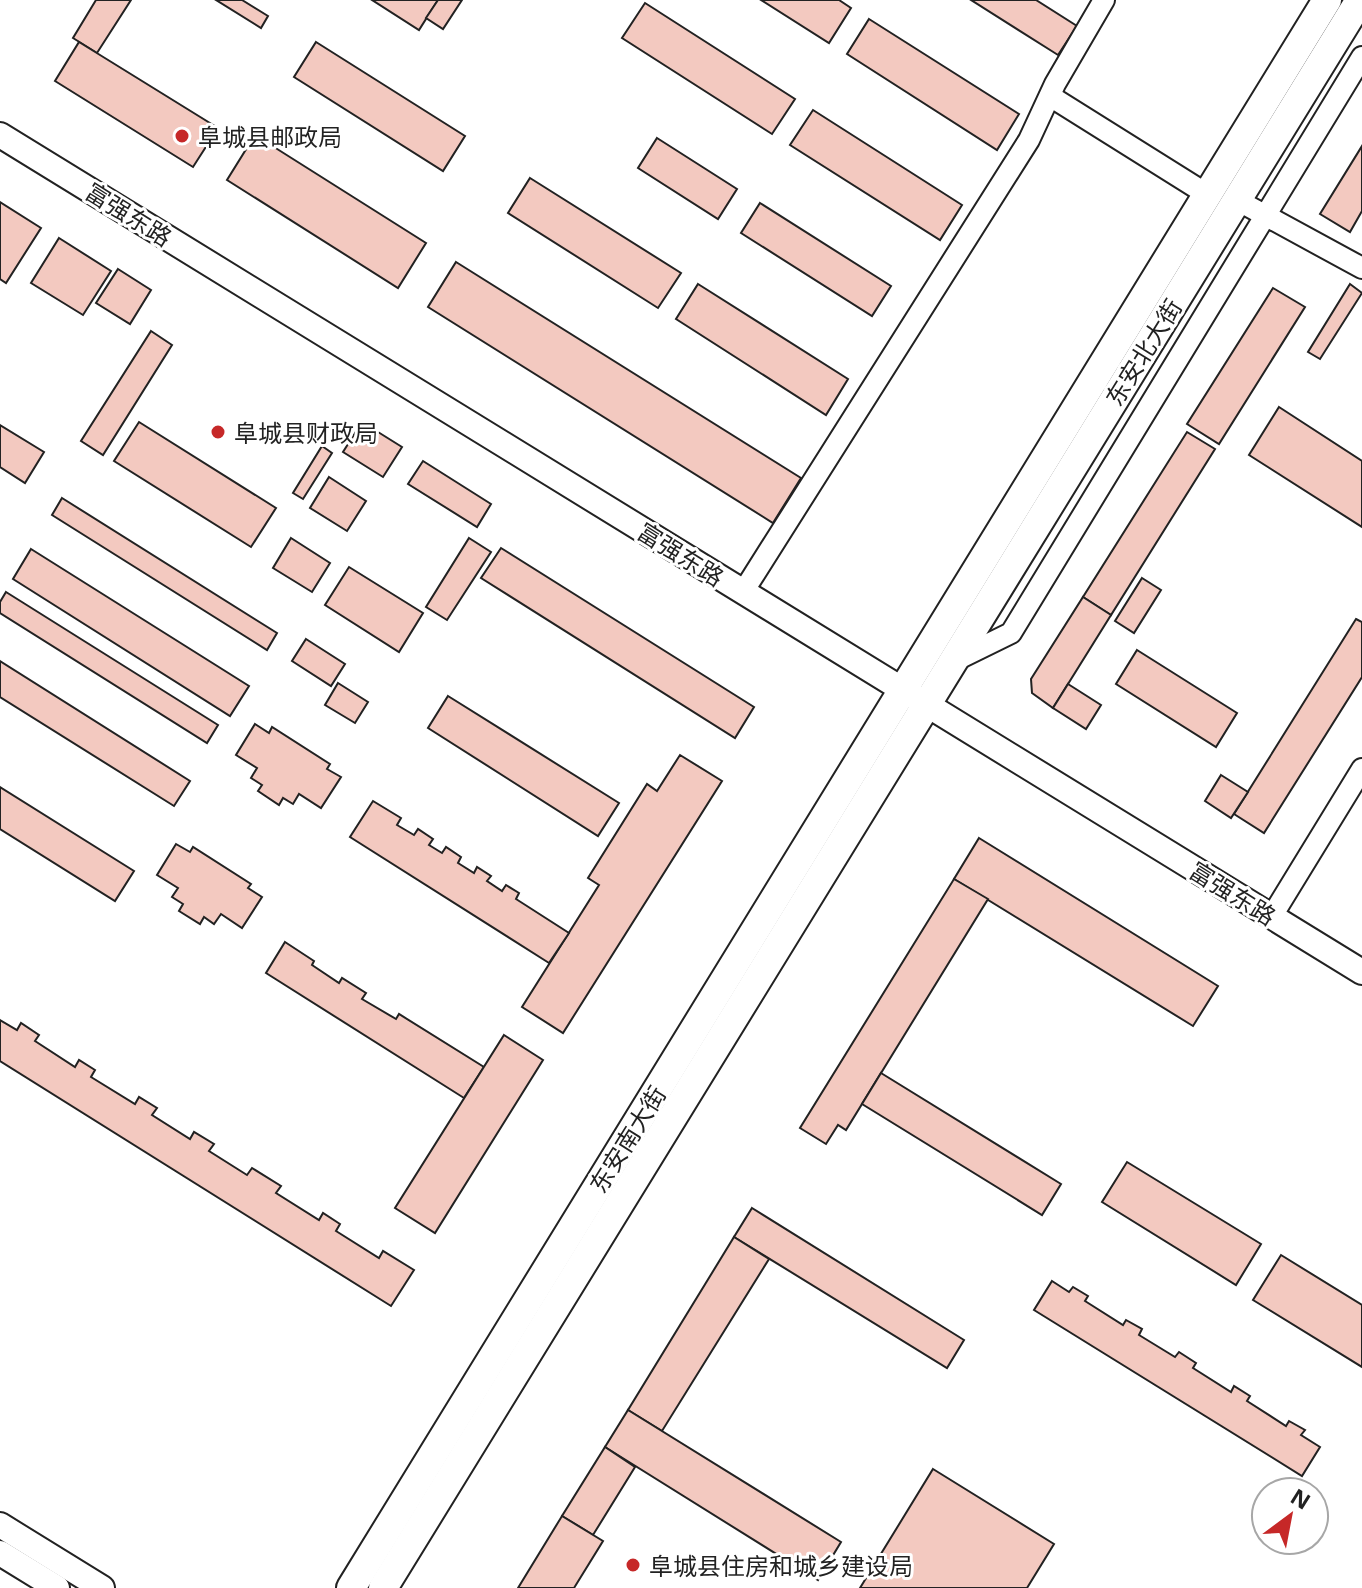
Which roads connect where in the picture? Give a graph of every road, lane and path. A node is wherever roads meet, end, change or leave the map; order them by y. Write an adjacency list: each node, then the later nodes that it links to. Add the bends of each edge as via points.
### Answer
1 (1104, 0): 5 (street)
2 (1327, 0): 7 (main road, 东安北大街)
3 (1360, 0): 8 (main road, 东安北大街)
4 (1362, 57): 9 (street)
5 (1050, 96): 7 (street); 11 (street, via 1029,140)
6 (0, 135): 11 (street, 富强东路)
7 (1208, 195): 13 (main road, 东安北大街)
8 (1237, 200): 9 (street); 12 (main road, 东安北大街)
9 (1266, 216): 10 (street); 12 (street, via 1011,633)
10 (1362, 268)
11 (743, 592): 13 (street, 富强东路)
12 (954, 661): 13 (main road, 东安北大街)
13 (915, 697): 15 (street, 富强东路); 21 (main road, 东安南大街); 22 (main road, 东安南大街)
14 (1362, 769): 15 (street)
15 (1272, 916): 16 (street, 富强东路)
16 (1362, 972)
17 (0, 1525): 20 (street)
18 (0, 1553): 19 (street)
19 (57, 1588)
20 (102, 1588)
21 (351, 1588)
22 (383, 1588)

